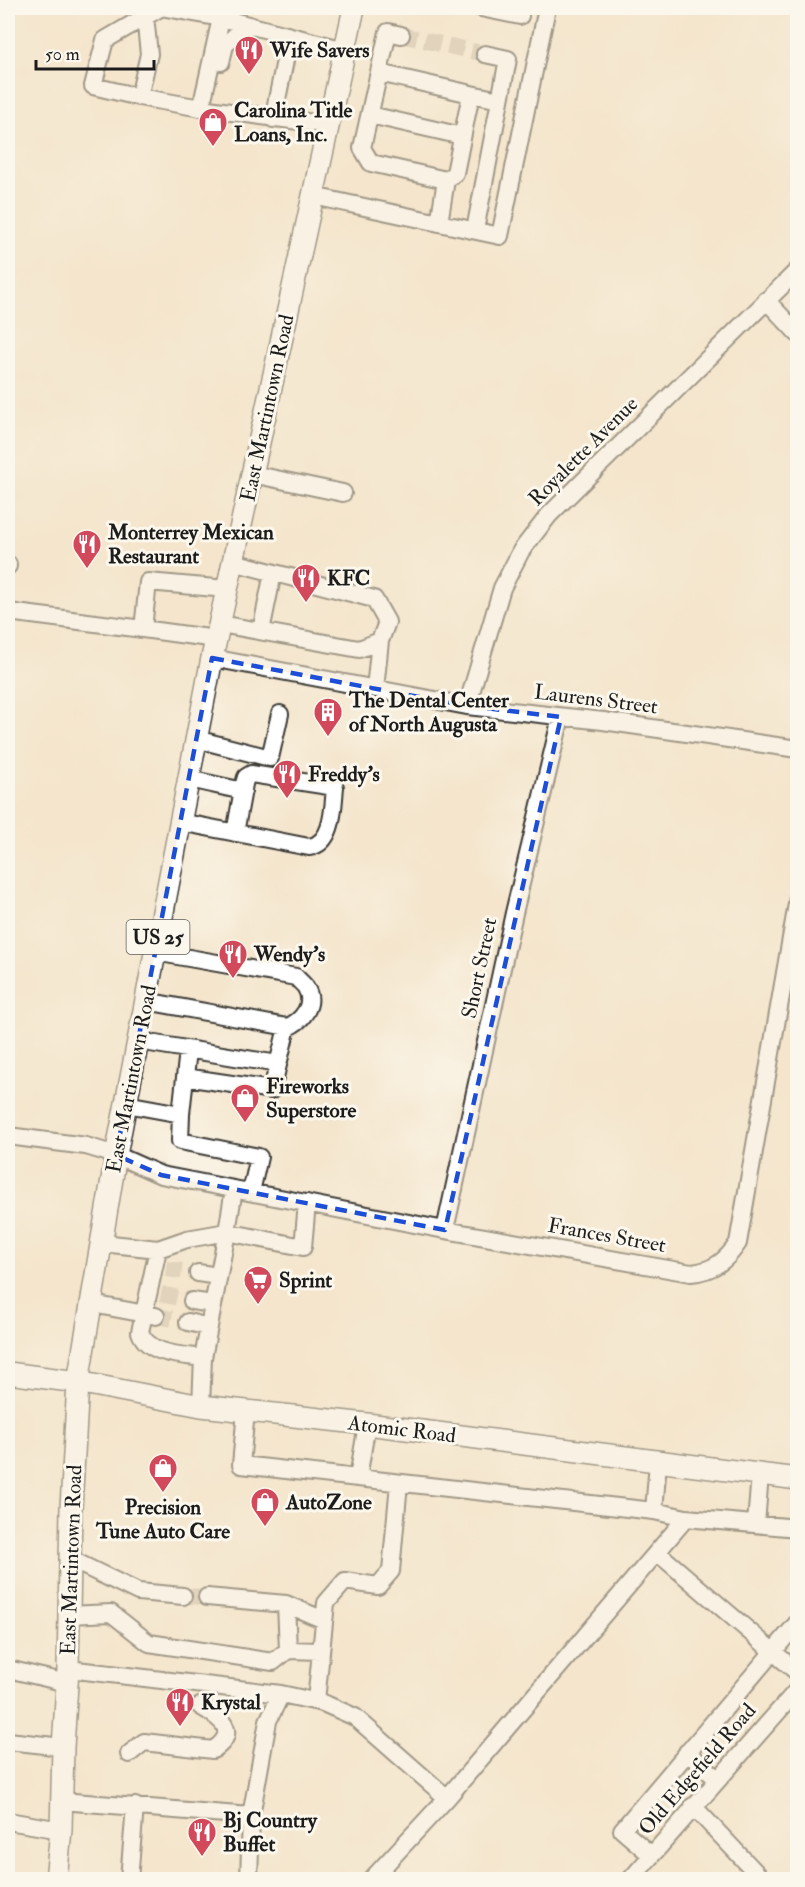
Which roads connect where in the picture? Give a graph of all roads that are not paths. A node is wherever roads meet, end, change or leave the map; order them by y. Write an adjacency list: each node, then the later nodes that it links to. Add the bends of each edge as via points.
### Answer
1 (160, 8): 6 (street)
2 (166, 8): 8 (street)
3 (354, 8): 12 (main road, East Martintown Road / US 25)
4 (481, 8): 7 (street)
5 (547, 8): 26 (street, via 500,236)
6 (144, 16): 16 (street, via 149,54); 16 (street, via 105,40 93,86)
7 (520, 16)
8 (221, 18): 9 (street); 18 (street)
9 (247, 25): 11 (street); 18 (street, via 225,45 216,86)
10 (400, 35): 14 (street, via 388,32)
11 (290, 36): 12 (street); 20 (street)
12 (345, 50): 21 (main road, East Martintown Road / US 25)
13 (485, 54): 17 (street, via 508,59)
14 (379, 73): 15 (street); 19 (street)
15 (471, 94): 17 (street); 22 (street)
16 (138, 97): 18 (street)
17 (500, 100): 26 (street)
18 (202, 103): 20 (street)
19 (370, 115): 22 (street); 23 (street, via 362,148 371,163)
20 (273, 118): 21 (street)
21 (329, 125): 24 (main road, East Martintown Road / US 25)
22 (462, 136): 23 (street, via 455,172)
23 (447, 180): 25 (street)
24 (313, 196): 25 (street); 30 (main road, East Martintown Road / US 25)
25 (439, 223): 26 (street)
26 (475, 230)
27 (798, 270): 28 (street, Royalette Avenue)
28 (766, 300): 29 (street); 41 (street, Royalette Avenue, via 534,532 502,588)
29 (798, 334)
30 (252, 474): 31 (street); 32 (main road, East Martintown Road / US 25)
31 (343, 493)
32 (233, 562): 33 (street); 34 (main road, East Martintown Road / US 25)
33 (273, 573): 37 (street); 39 (street, via 374,599 387,622)
34 (227, 589): 36 (street, via 148,582); 38 (main road, East Martintown Road / US 25)
35 (8, 612): 36 (street)
36 (142, 629): 38 (street)
37 (261, 631): 38 (street); 39 (street, via 359,649)
38 (216, 640): 40 (street, Laurens Street); 44 (main road, East Martintown Road / US 25)
39 (380, 641): 40 (street)
40 (375, 688): 41 (street, Laurens Street)
41 (467, 706): 43 (street, Laurens Street)
42 (280, 714): 44 (street, via 270,758)
43 (561, 717): 45 (street, Laurens Street); 65 (street, Short Street)
44 (196, 739): 46 (main road, East Martintown Road / US 25)
45 (798, 750)
46 (189, 778): 47 (street); 48 (main road, East Martintown Road / US 25)
47 (243, 791): 49 (street); 49 (street, via 246,777 255,773 335,787 328,830 317,846)
48 (180, 822): 49 (street); 51 (main road, East Martintown Road / US 25)
49 (235, 833)
50 (798, 898): 65 (street, Frances Street, via 738,1244 722,1263 691,1273)
51 (156, 952): 52 (main road, East Martintown Road / US 25); 53 (street, via 296,977 307,989 309,1000 306,1013)
52 (146, 1001): 53 (street); 54 (main road, East Martintown Road / US 25)
53 (287, 1027): 56 (street)
54 (138, 1041): 55 (street); 58 (main road, East Martintown Road / US 25)
55 (188, 1050): 56 (street); 57 (street)
56 (278, 1064): 57 (street, via 272,1090)
57 (185, 1077): 59 (street)
58 (126, 1104): 59 (street); 61 (main road, East Martintown Road / US 25)
59 (181, 1114): 63 (street, via 180,1141 259,1157)
60 (8, 1136): 61 (street, Frances Street, via 86,1146)
61 (116, 1155): 62 (street, Frances Street, via 162,1175); 67 (main road, East Martintown Road / US 25)
62 (234, 1189): 63 (street, Frances Street); 66 (street)
63 (251, 1192): 64 (street, Frances Street)
64 (307, 1203): 65 (street, Frances Street); 66 (street, via 303,1246)
65 (445, 1230)
66 (227, 1232): 68 (street); 70 (street)
67 (102, 1243): 68 (street); 72 (main road, East Martintown Road / US 25)
68 (158, 1249): 74 (street, via 160,1268)
69 (198, 1273): 70 (street)
70 (218, 1276): 73 (street)
71 (192, 1301): 73 (street)
72 (92, 1304): 74 (street); 79 (main road, East Martintown Road / US 25)
73 (213, 1304): 76 (street)
74 (150, 1315): 77 (street, via 140,1332 150,1347)
75 (188, 1322): 76 (street)
76 (208, 1327): 77 (street)
77 (203, 1358): 80 (street)
78 (8, 1373): 79 (main road, Atomic Road)
79 (78, 1382): 80 (main road, Atomic Road); 93 (main road, East Martintown Road / US 25)
80 (201, 1406): 81 (main road, Atomic Road)
81 (246, 1411): 82 (main road, Atomic Road); 85 (street, via 241,1465)
82 (367, 1424): 83 (main road, Atomic Road); 85 (street)
83 (658, 1462): 84 (main road, Atomic Road); 88 (street)
84 (759, 1474): 86 (main road, Atomic Road); 90 (street)
85 (358, 1478): 87 (street)
86 (798, 1479)
87 (399, 1483): 88 (street); 98 (street, via 391,1570 378,1586 345,1581 326,1603)
88 (654, 1511): 89 (street)
89 (686, 1518): 90 (street); 92 (street)
90 (756, 1524): 91 (street)
91 (798, 1528)
92 (658, 1553): 102 (street); 115 (street)
93 (70, 1559): 94 (street, via 138,1592); 97 (main road, East Martintown Road / US 25)
94 (183, 1596)
95 (207, 1597): 96 (street)
96 (286, 1604): 98 (street); 100 (street)
97 (69, 1615): 100 (street, via 111,1613 149,1644 273,1662); 105 (main road, East Martintown Road / US 25)
98 (324, 1620): 101 (street)
99 (798, 1622): 102 (street)
100 (288, 1650): 101 (street)
101 (321, 1650): 108 (street)
102 (772, 1651): 104 (street); 112 (street)
103 (8, 1669): 105 (street)
104 (798, 1673)
105 (68, 1676): 107 (street); 111 (main road, East Martintown Road / US 25)
106 (798, 1689): 114 (street, Old Edgefield Road)
107 (281, 1694): 108 (street); 119 (street, via 268,1721)
108 (316, 1701): 115 (street, via 355,1717)
109 (200, 1706): 113 (street, via 220,1717 226,1736 221,1745 213,1750 144,1742)
110 (8, 1741): 111 (street)
111 (63, 1747): 116 (main road, East Martintown Road / US 25)
112 (687, 1752): 114 (street); 122 (street, via 621,1830)
113 (129, 1754)
114 (717, 1779): 118 (street, Old Edgefield Road)
115 (447, 1798): 126 (street)
116 (61, 1801): 117 (street); 121 (main road, East Martintown Road / US 25)
117 (135, 1806): 119 (street); 124 (street)
118 (693, 1806): 122 (street, Old Edgefield Road); 128 (street)
119 (251, 1816): 125 (street)
120 (8, 1821): 121 (street)
121 (61, 1830): 123 (main road, East Martintown Road / US 25)
122 (651, 1855): 127 (street, Old Edgefield Road)
123 (56, 1880)
124 (129, 1880)
125 (249, 1880)
126 (371, 1880)
127 (630, 1880)
128 (763, 1880)

